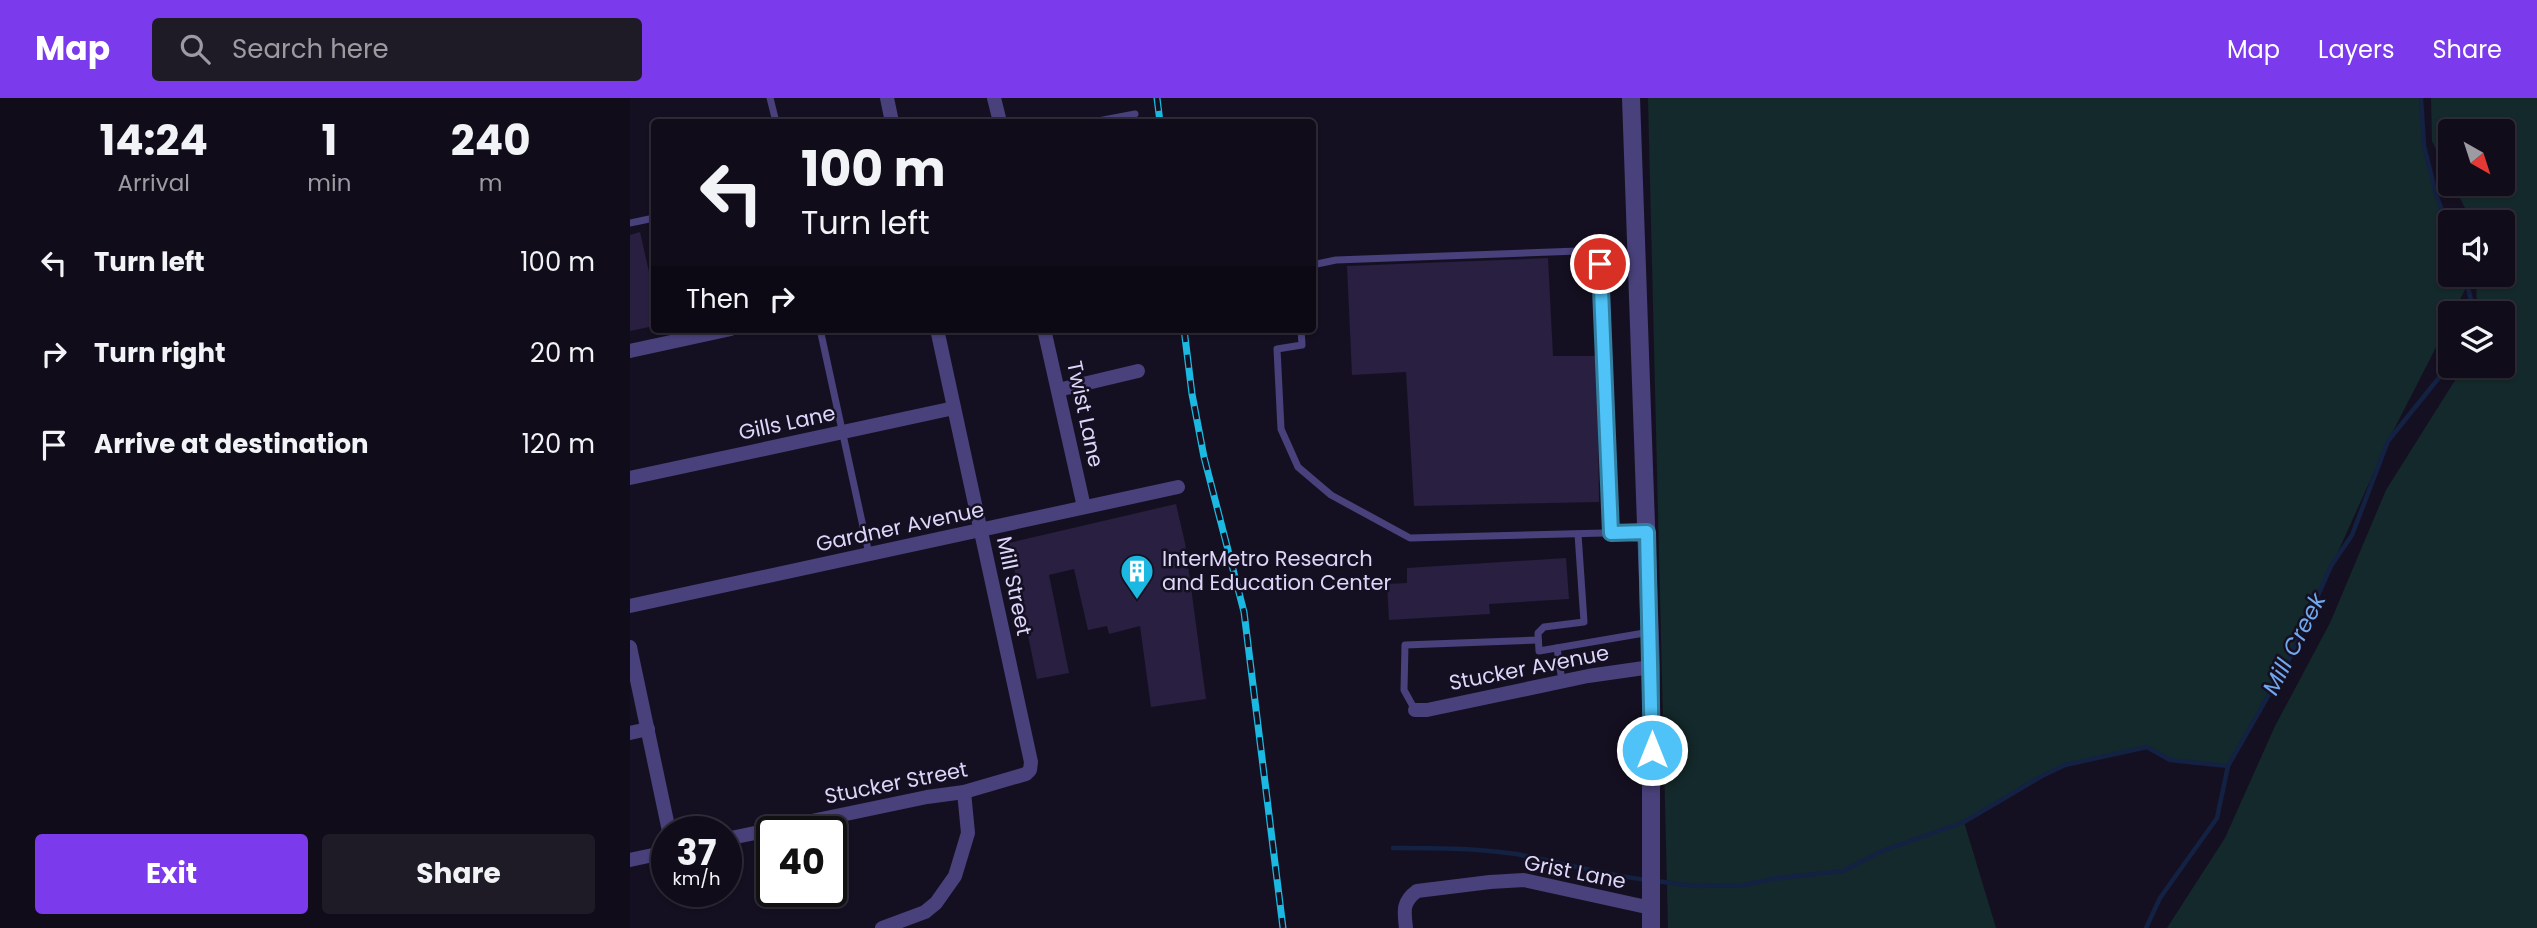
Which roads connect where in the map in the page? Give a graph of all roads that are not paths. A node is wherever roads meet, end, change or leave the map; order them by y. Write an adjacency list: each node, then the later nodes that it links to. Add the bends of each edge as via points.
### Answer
1 (770, 98): 6 (lane)
2 (887, 98): 7 (street)
3 (994, 98): 8 (street)
4 (1631, 98): 12 (street)
5 (1135, 114): 9 (lane)
6 (774, 119)
7 (891, 119)
8 (999, 119)
9 (1109, 119)
10 (651, 219): 11 (lane)
11 (630, 223)
12 (1637, 261): 14 (lane); 29 (street)
13 (1316, 264): 14 (lane, via 1578,251 1580,265)
14 (1600, 264): 30 (lane)
15 (713, 333): 20 (street)
16 (821, 333): 24 (lane)
17 (938, 333): 23 (street, Mill Street)
18 (1045, 333): 22 (street, Twist Lane)
19 (1301, 333): 31 (lane, via 1302,345 1277,349 1281,429 1298,467 1331,495 1410,538)
20 (630, 351)
21 (1138, 371): 22 (street)
22 (1058, 390): 27 (street, Twist Lane)
23 (954, 408): 24 (street, Gills Lane); 28 (street, Mill Street)
24 (843, 432): 25 (street, Gills Lane); 32 (lane)
25 (630, 478)
26 (1178, 487): 27 (street, Gardner Avenue)
27 (1084, 508): 28 (street, Gardner Avenue)
28 (981, 530): 32 (street, Gardner Avenue); 43 (street, Mill Street)
29 (1647, 532): 30 (lane); 34 (street)
30 (1611, 533): 31 (lane)
31 (1578, 534): 35 (lane, via 1584,622 1544,627)
32 (869, 555): 33 (street, Gardner Avenue)
33 (630, 606)
34 (1650, 632): 37 (lane); 38 (street)
35 (1538, 640): 37 (lane, via 1539,651); 40 (lane, via 1405,645 1404,690)
36 (630, 646): 41 (street)
37 (1556, 648): 39 (lane)
38 (1651, 667): 39 (street, Stucker Avenue); 49 (street)
39 (1563, 681): 40 (street, Stucker Avenue)
40 (1415, 710)
41 (648, 729): 42 (street); 45 (street)
42 (630, 733)
43 (1030, 770): 44 (street, Stucker Street)
44 (964, 792): 46 (street, Stucker Street); 50 (street, via 968,833 961,863)
45 (666, 816)
46 (742, 836)
47 (651, 855): 48 (street)
48 (630, 860)
49 (1651, 908): 52 (street, Grist Lane, via 1524,880 1423,889 1403,907); 53 (street)
50 (917, 923): 51 (street)
51 (882, 928)
52 (1406, 928)
53 (1651, 928)

